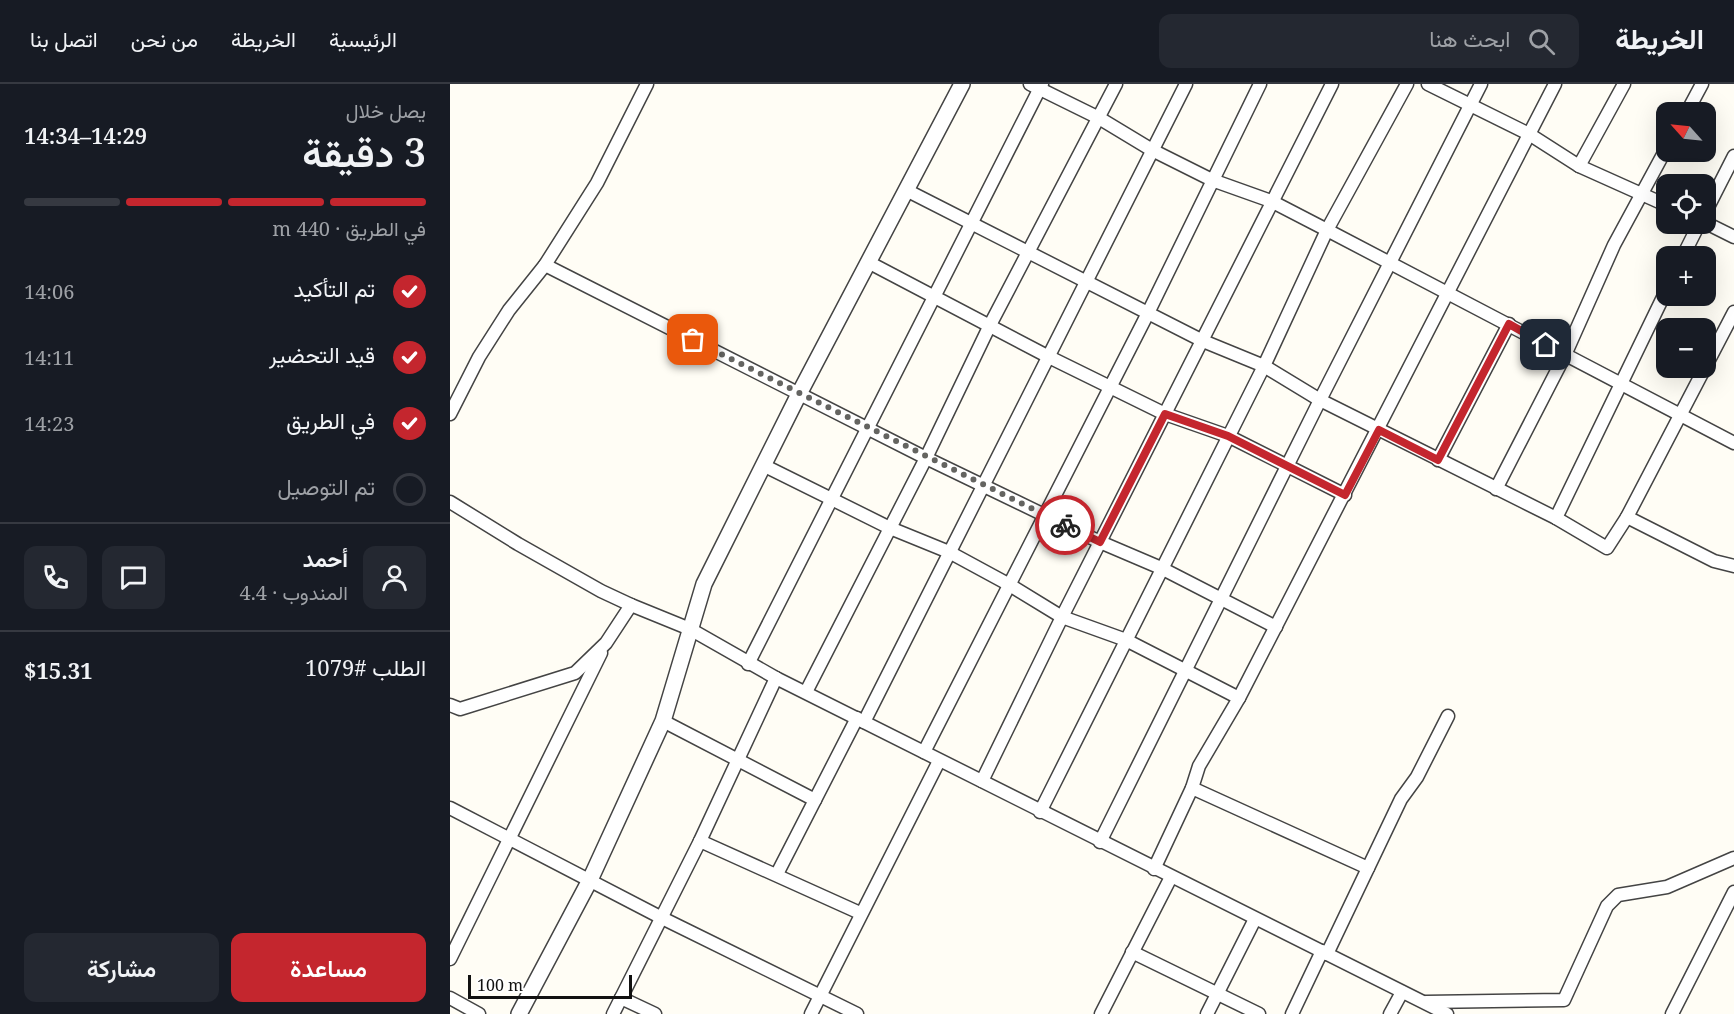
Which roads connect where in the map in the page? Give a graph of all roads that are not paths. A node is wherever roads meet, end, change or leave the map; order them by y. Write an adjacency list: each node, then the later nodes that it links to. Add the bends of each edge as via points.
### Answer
1 (647, 84): 34 (street, via 597,183)
2 (962, 84): 23 (street)
3 (1116, 84): 16 (street)
4 (1186, 84): 18 (street)
5 (1260, 84): 22 (street)
6 (1332, 84): 26 (street)
7 (1407, 84): 30 (street)
8 (1428, 84): 15 (street)
9 (1481, 84): 15 (street)
10 (1555, 84): 17 (street)
11 (1624, 84): 21 (street)
12 (1702, 84): 14 (street)
13 (1037, 86): 16 (street); 28 (street)
14 (1692, 102)
15 (1470, 105): 17 (street); 35 (street)
16 (1099, 118): 18 (street); 32 (street)
17 (1529, 134): 21 (street); 37 (street)
18 (1152, 150): 22 (street); 36 (street)
19 (1734, 156): 24 (street)
20 (1659, 162): 25 (street)
21 (1578, 166): 25 (street)
22 (1212, 180): 26 (street); 41 (street)
23 (906, 190): 28 (street); 33 (street)
24 (1716, 191)
25 (1642, 195): 27 (street); 45 (street, via 1591,292)
26 (1271, 201): 30 (street); 44 (street)
27 (1656, 201)
28 (971, 223): 32 (street); 38 (street)
29 (1716, 228): 31 (street)
30 (1327, 230): 35 (street); 47 (street)
31 (1734, 237)
32 (1028, 252): 36 (street); 43 (street)
33 (868, 261): 38 (street); 50 (street)
34 (545, 265): 50 (street); 52 (street, via 485,347)
35 (1391, 265): 37 (street); 51 (street)
36 (1088, 282): 41 (street); 46 (street)
37 (1447, 294): 42 (street); 56 (street)
38 (934, 295): 43 (street); 55 (street)
39 (1659, 306): 48 (street)
40 (1734, 312): 54 (street)
41 (1148, 313): 44 (street); 49 (street)
42 (1509, 324): 45 (street); 60 (street)
43 (990, 325): 46 (street); 59 (street)
44 (1203, 341): 47 (street); 53 (street)
45 (1565, 355): 48 (street); 64 (street)
46 (1049, 357): 49 (street); 63 (street)
47 (1264, 366): 51 (street); 57 (street)
48 (1622, 383): 54 (street); 70 (street)
49 (1111, 385): 53 (street); 68 (street)
50 (799, 394): 55 (street); 61 (street)
51 (1320, 400): 56 (street); 62 (street)
52 (450, 414)
53 (1165, 414): 57 (street); 72 (street)
54 (1681, 415): 58 (street); 69 (street)
55 (869, 428): 59 (street); 66 (street)
56 (1379, 430): 60 (street); 65 (street)
57 (1228, 436): 62 (street); 75 (street)
58 (1734, 443)
59 (926, 458): 63 (street); 71 (street)
60 (1438, 460): 64 (street)
61 (763, 465): 66 (street); 81 (street, via 704,584)
62 (1288, 465): 65 (street); 77 (street)
63 (985, 486): 68 (street); 73 (street)
64 (1496, 489): 70 (street)
65 (1345, 495): 80 (street)
66 (832, 500): 71 (street); 84 (street)
67 (450, 502): 78 (street)
68 (1043, 514): 72 (street); 76 (street)
69 (1627, 517): 70 (street, via 1607,549); 74 (street, via 1714,561)
70 (1556, 518)
71 (890, 528): 73 (street); 87 (street)
72 (1100, 542): 75 (street); 79 (street)
73 (949, 552): 76 (street); 91 (street)
74 (1734, 566)
75 (1161, 568): 77 (street); 82 (street)
76 (1008, 584): 79 (street); 93 (street)
77 (1222, 600): 80 (street); 85 (street)
78 (631, 605): 81 (street); 83 (street)
79 (1062, 617): 82 (street); 96 (street)
80 (1276, 627): 88 (street)
81 (690, 629): 84 (street); 92 (street)
82 (1126, 640): 85 (street); 100 (street)
83 (606, 644): 89 (street, via 575,673 460,709); 101 (street)
84 (748, 664): 86 (street)
85 (1185, 670): 88 (street); 103 (street)
86 (776, 678): 87 (street); 95 (street)
87 (806, 692): 91 (street)
88 (1239, 698): 97 (street, via 1199,766)
89 (450, 705)
90 (1448, 716): 106 (street)
91 (861, 720): 93 (street); 98 (street)
92 (663, 721): 95 (street); 109 (street)
93 (924, 752): 94 (street)
94 (939, 760): 96 (street); 111 (street)
95 (737, 761): 98 (street); 102 (street)
96 (982, 781): 100 (street)
97 (1192, 788): 105 (street); 106 (street)
98 (815, 800): 107 (street)
99 (450, 808): 101 (street)
100 (1040, 812): 103 (street)
101 (510, 837): 109 (street); 116 (street)
102 (700, 841): 107 (street); 112 (street)
103 (1100, 842): 105 (street)
104 (1734, 858): 122 (street, via 1667,886 1618,895 1607,906 1564,1000)
105 (1154, 868): 108 (street)
106 (1368, 868): 115 (street)
107 (777, 874): 111 (street)
108 (1171, 876): 113 (street); 114 (street)
109 (590, 880): 112 (street); 124 (street)
110 (1734, 892): 135 (street)
111 (860, 914): 119 (street)
112 (662, 918): 119 (street); 121 (street)
113 (1255, 919): 115 (street); 118 (street)
114 (1132, 952): 118 (street); 129 (street)
115 (1324, 953): 117 (street); 132 (street)
116 (450, 959)
117 (1401, 992): 122 (street); 133 (street)
118 (1217, 994): 130 (street); 131 (street)
119 (820, 995): 127 (street); 128 (street)
120 (450, 998): 123 (street)
121 (621, 998): 125 (street); 126 (street)
122 (1422, 1002): 134 (street)
123 (479, 1014)
124 (519, 1014)
125 (613, 1014)
126 (655, 1014)
127 (811, 1014)
128 (857, 1014)
129 (1101, 1014)
130 (1207, 1014)
131 (1259, 1014)
132 (1292, 1014)
133 (1390, 1014)
134 (1447, 1014)
135 (1672, 1014)

